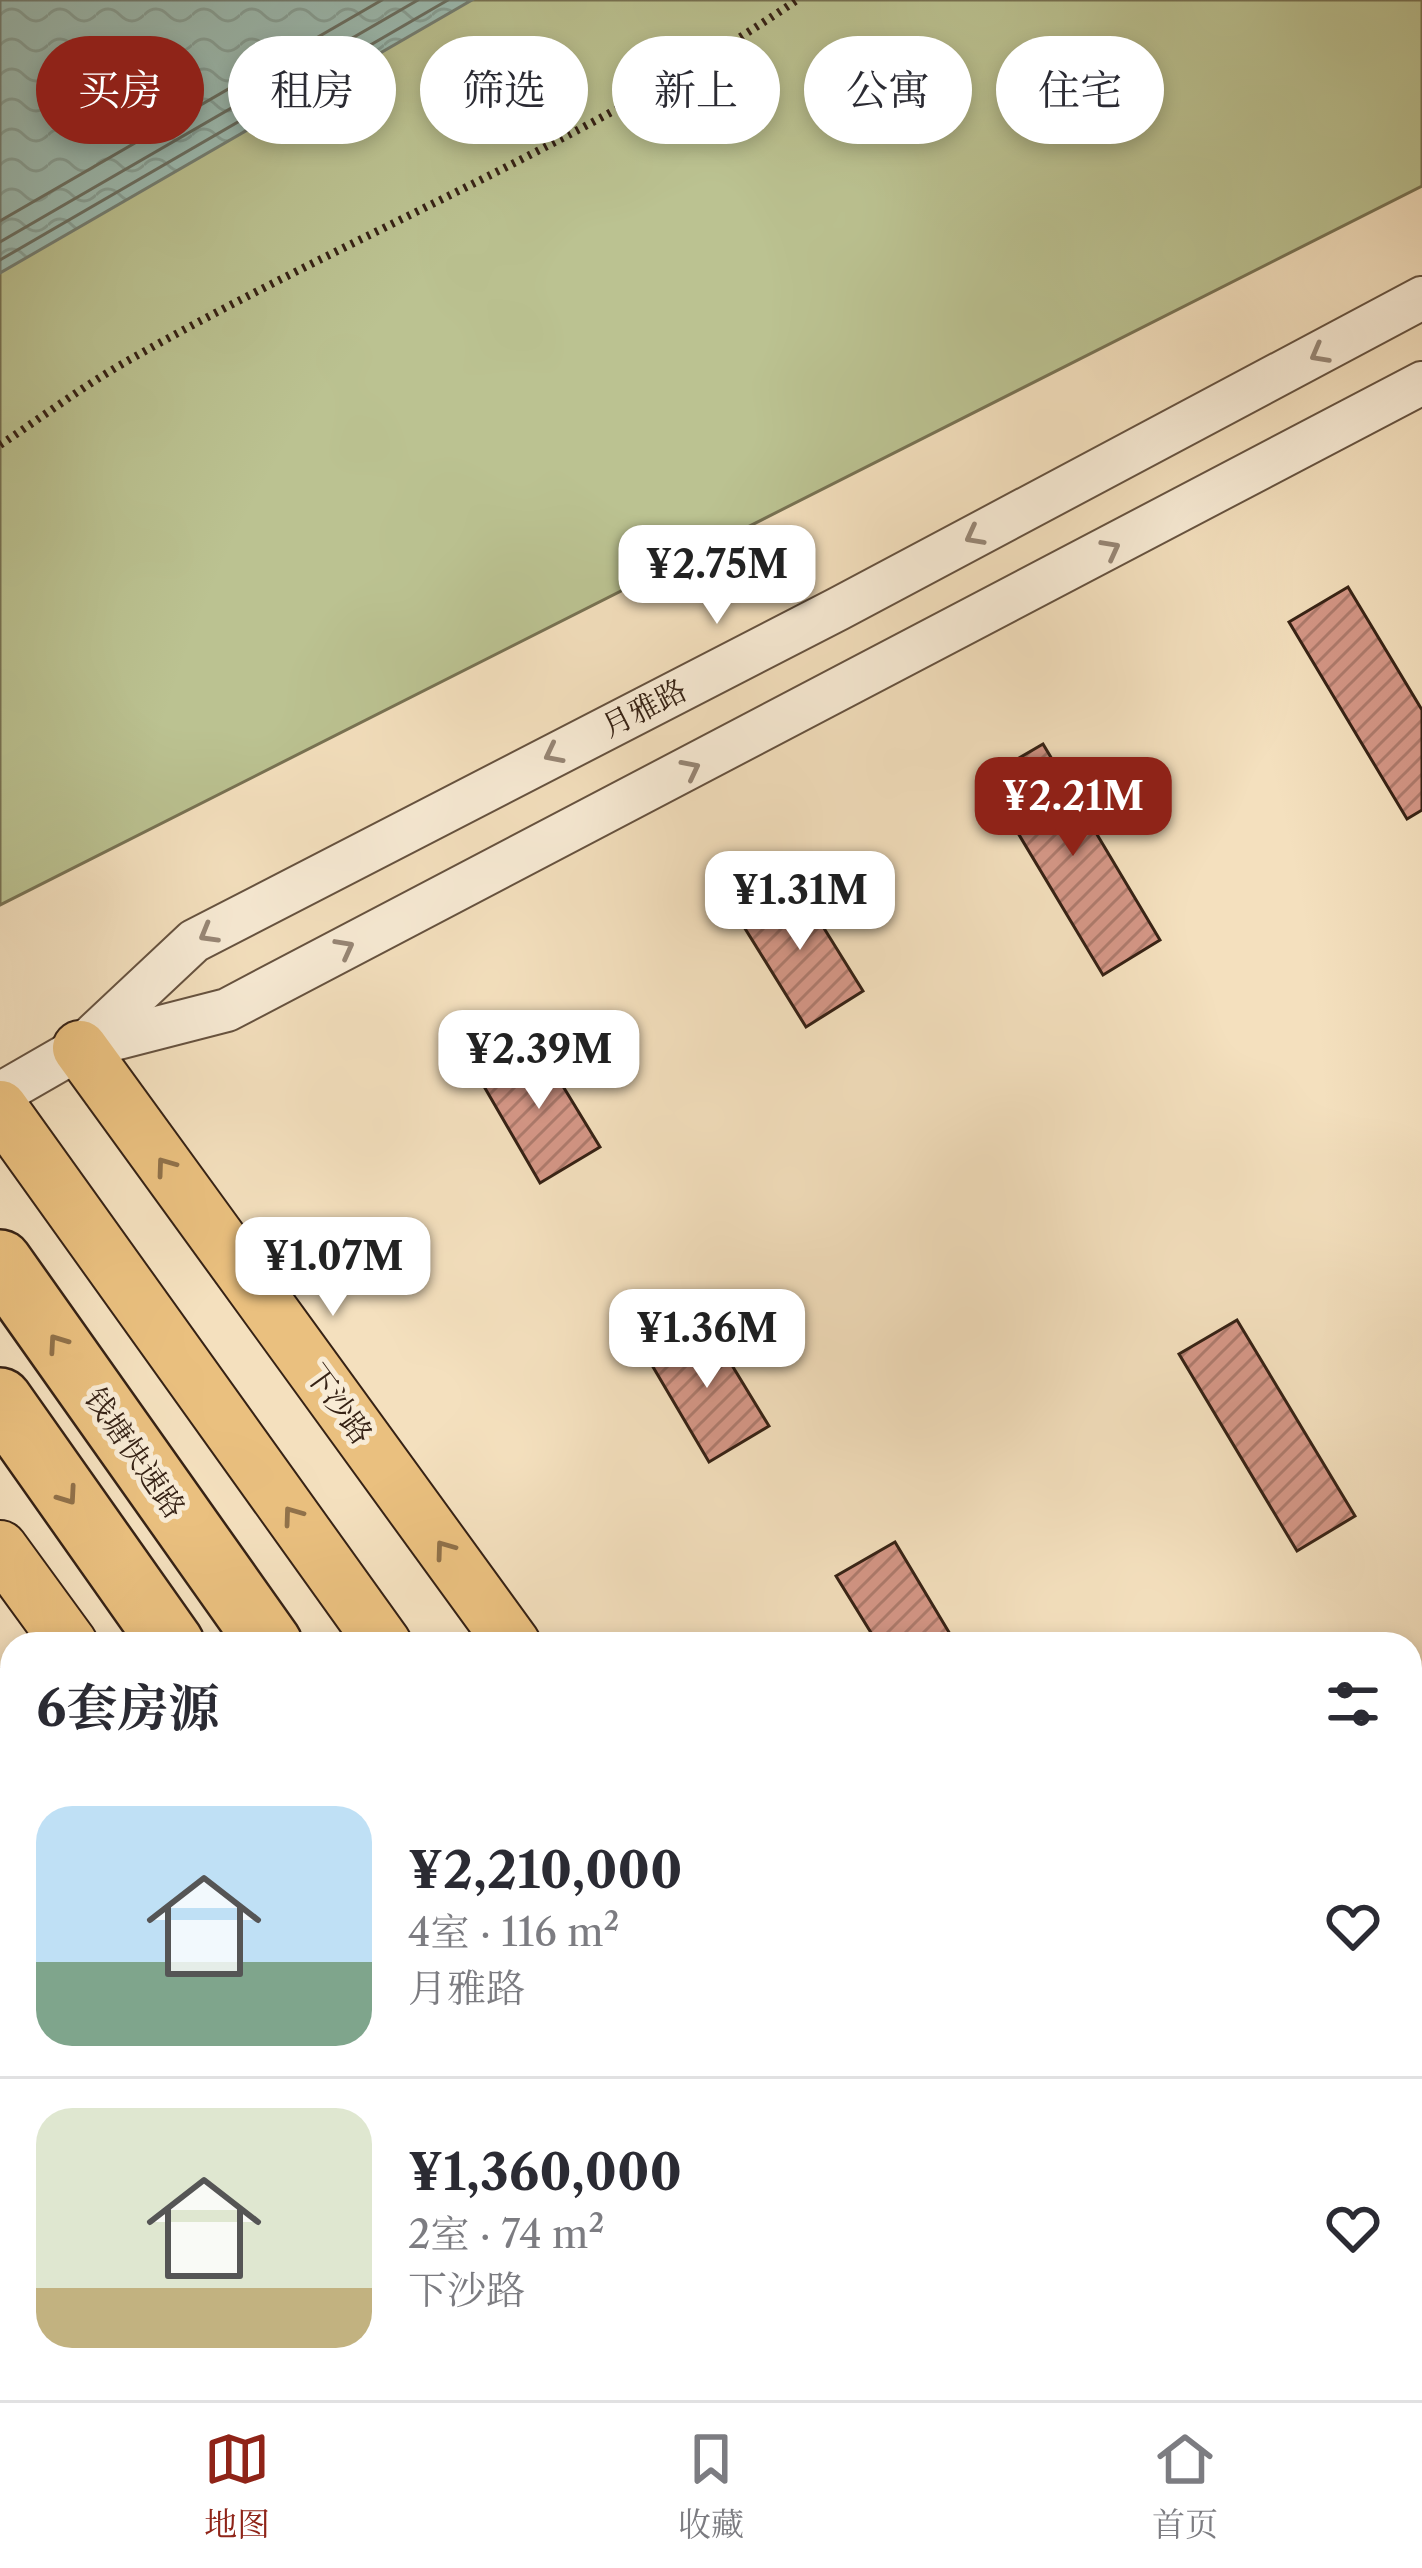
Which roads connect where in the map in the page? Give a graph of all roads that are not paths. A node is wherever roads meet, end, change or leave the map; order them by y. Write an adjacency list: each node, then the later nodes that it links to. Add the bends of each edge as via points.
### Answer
1 (1422, 298): 3 (street, 月雅路, one-way to 3, via 194,940)
2 (1422, 383): 3 (street, 月雅路, one-way to 2, via 227,1010)
3 (80, 1048): 4 (street, 月雅路); 13 (main road, 下沙路, one-way to 3)
4 (0, 1094)
5 (0, 1108): 12 (main road, one-way to 5)
6 (0, 1262): 11 (highway, 钱塘快速路, one-way to 6)
7 (0, 1400): 10 (highway, one-way to 10)
8 (0, 1548): 9 (main road)
9 (61, 1632)
10 (164, 1632)
11 (262, 1632)
12 (375, 1632)
13 (504, 1632)

